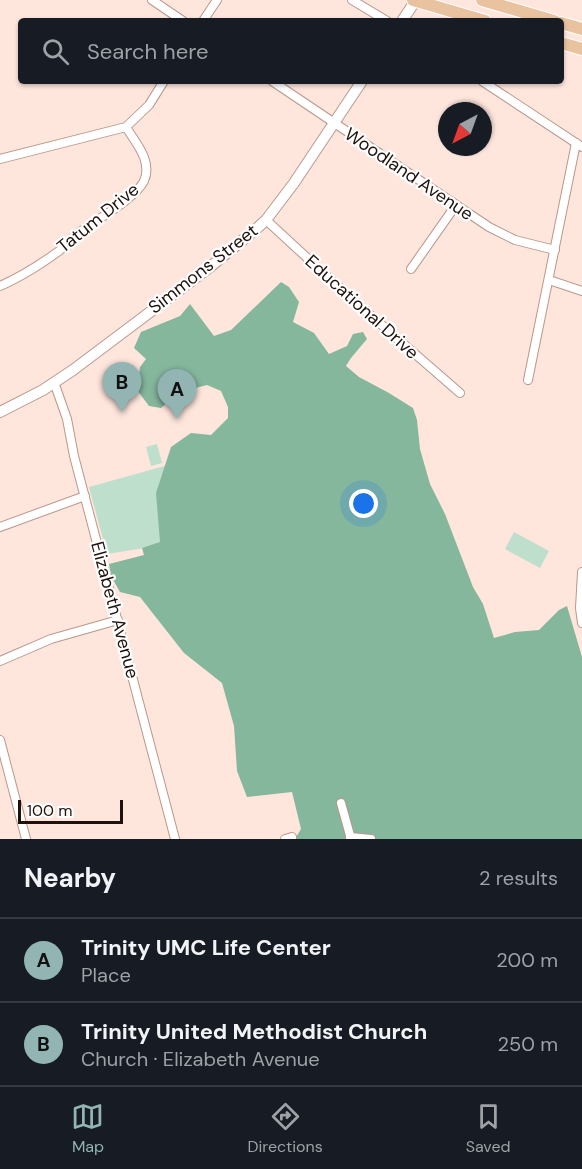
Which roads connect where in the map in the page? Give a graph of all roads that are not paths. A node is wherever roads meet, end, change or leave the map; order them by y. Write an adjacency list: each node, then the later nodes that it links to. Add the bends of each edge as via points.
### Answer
1 (152, 0): 6 (street)
2 (217, 0): 7 (street)
3 (352, 0): 8 (street)
4 (415, 0): 9 (street); 10 (main road)
5 (482, 0): 11 (main road)
6 (179, 18)
7 (205, 18)
8 (382, 18)
9 (404, 18)
10 (475, 18)
11 (544, 18)
12 (564, 24): 13 (main road)
13 (582, 29)
14 (564, 44): 15 (main road)
15 (582, 49)
16 (162, 84): 21 (street, via 149,105)
17 (276, 84): 20 (street, Woodland Avenue)
18 (360, 84): 20 (street, Simmons Street)
19 (487, 84): 22 (street)
20 (334, 124): 24 (street, Woodland Avenue); 25 (street, Simmons Street)
21 (126, 127): 23 (street); 29 (street, Tatum Drive, via 145,156 144,180 60,250)
22 (579, 145): 26 (street)
23 (0, 159)
24 (456, 205): 26 (street, Woodland Avenue, via 515,240); 27 (street)
25 (266, 220): 32 (street, Simmons Street, via 210,267); 33 (street, Educational Drive)
26 (555, 250): 28 (street)
27 (411, 269)
28 (549, 280): 30 (street); 31 (street)
29 (0, 286)
30 (582, 291)
31 (528, 380)
32 (54, 382): 34 (street, Simmons Street); 35 (street, Elizabeth Avenue)
33 (460, 393)
34 (0, 412)
35 (86, 496): 36 (street); 38 (street, Elizabeth Avenue)
36 (0, 527)
37 (582, 572): 39 (street)
38 (118, 620): 40 (street, via 51,639); 45 (street, Elizabeth Avenue)
39 (582, 623)
40 (0, 661)
41 (0, 740): 44 (street)
42 (341, 803): 43 (street)
43 (351, 838): 46 (street)
44 (26, 839)
45 (175, 839)
46 (371, 839)

